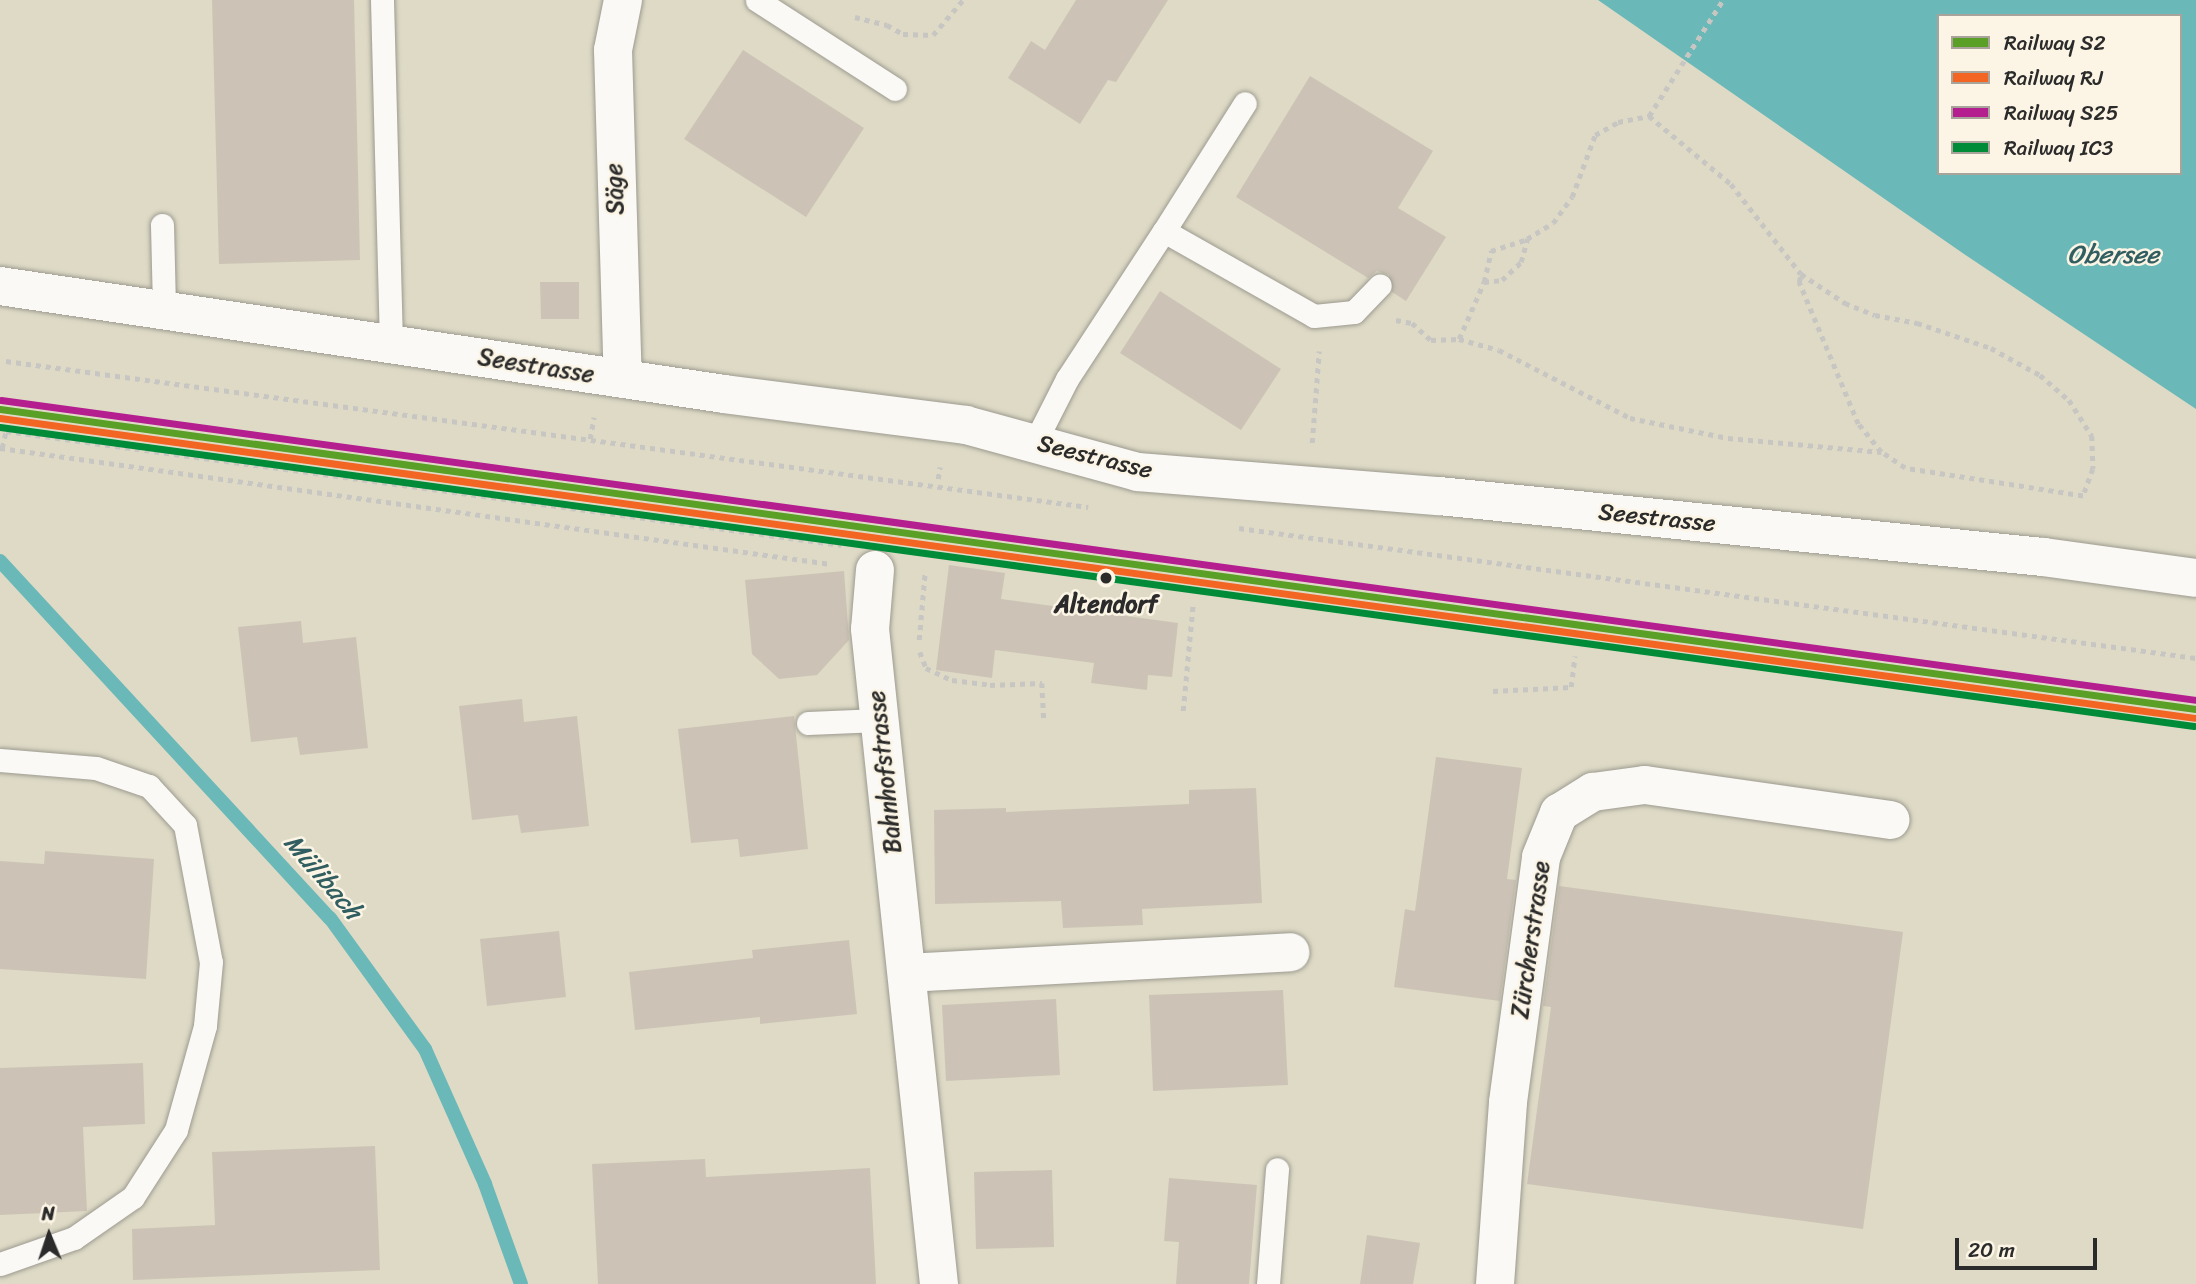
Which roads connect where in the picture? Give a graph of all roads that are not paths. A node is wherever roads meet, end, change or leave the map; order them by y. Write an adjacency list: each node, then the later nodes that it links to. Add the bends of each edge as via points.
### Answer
1 (382, 0): 11 (lane)
2 (622, 0): 12 (street, Säge, via 613,50 613,101)
3 (757, 0): 4 (lane)
4 (895, 89)
5 (1245, 103): 7 (lane)
6 (162, 225): 10 (lane)
7 (1164, 231): 8 (lane, via 1314,316 1354,312); 13 (lane, via 1067,379)
8 (1380, 285)
9 (0, 286): 10 (street, Seestrasse)
10 (164, 309): 11 (street, Seestrasse)
11 (391, 344): 12 (street, Seestrasse)
12 (623, 379): 13 (street, Seestrasse, via 966,425)
13 (1035, 442): 15 (street, Seestrasse, via 1138,472 1439,496 2043,557)
14 (874, 570): 16 (street, Bahnhofstrasse, via 870,629)
15 (2196, 578)
16 (879, 720): 17 (lane); 21 (street, Bahnhofstrasse)
17 (808, 723)
18 (0, 760): 23 (lane, via 96,768 149,786 185,825 211,962 205,1026 176,1130 133,1198 74,1238)
19 (1891, 820): 26 (street, Zürcherstrasse, via 1645,785 1593,792 1559,813 1541,857 1508,1102)
20 (1290, 952): 21 (street)
21 (907, 974): 24 (street, Bahnhofstrasse)
22 (1277, 1169): 25 (lane)
23 (0, 1264)
24 (939, 1284)
25 (1268, 1284)
26 (1495, 1284)

